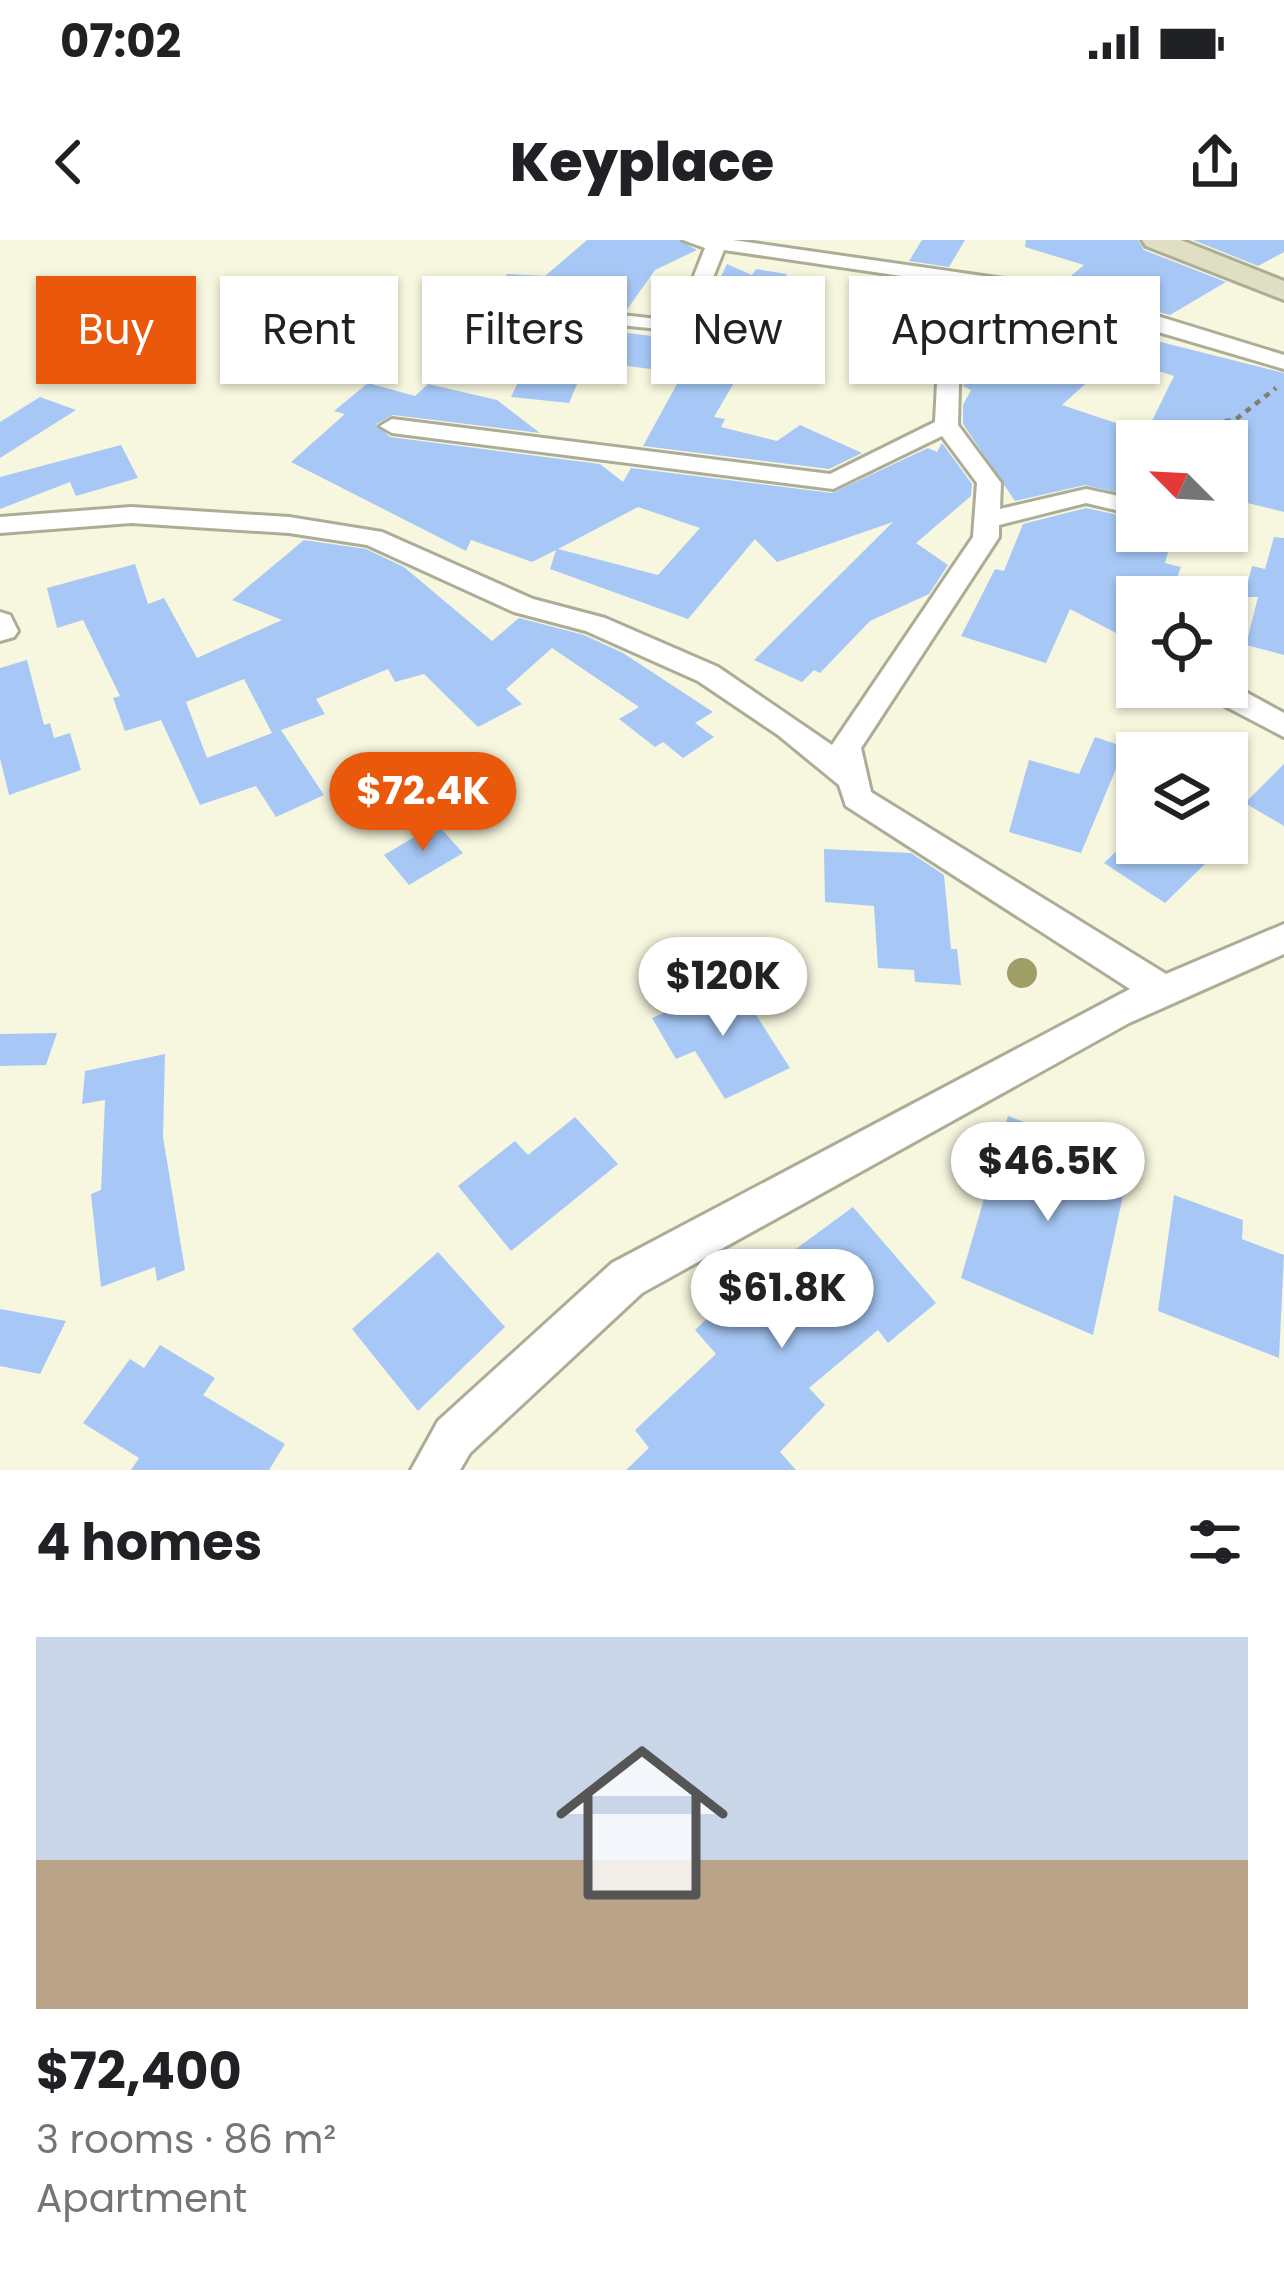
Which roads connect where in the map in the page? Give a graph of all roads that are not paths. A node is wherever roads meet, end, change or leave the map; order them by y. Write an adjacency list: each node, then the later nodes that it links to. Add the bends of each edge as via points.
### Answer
1 (693, 240): 3 (street)
2 (1156, 240): 5 (main road)
3 (716, 245): 4 (street); 6 (street, via 685,328)
4 (933, 276)
5 (1284, 291)
6 (627, 322)
7 (1160, 323): 8 (street)
8 (1284, 362)
9 (948, 384): 10 (street)
10 (946, 425): 11 (street, via 833,482); 13 (street, via 989,483)
11 (392, 426)
12 (1116, 502): 13 (street, via 1086,496)
13 (987, 520): 19 (street, via 986,537 846,747)
14 (0, 525): 19 (street, via 130,515 373,538 524,606 595,624 708,674)
15 (0, 621): 16 (street)
16 (0, 632)
17 (1248, 707): 18 (street)
18 (1284, 726)
19 (853, 779): 21 (street, via 856,798)
20 (1284, 938): 21 (street)
21 (1163, 992): 22 (street, via 627,1278 454,1437)
22 (434, 1470)

